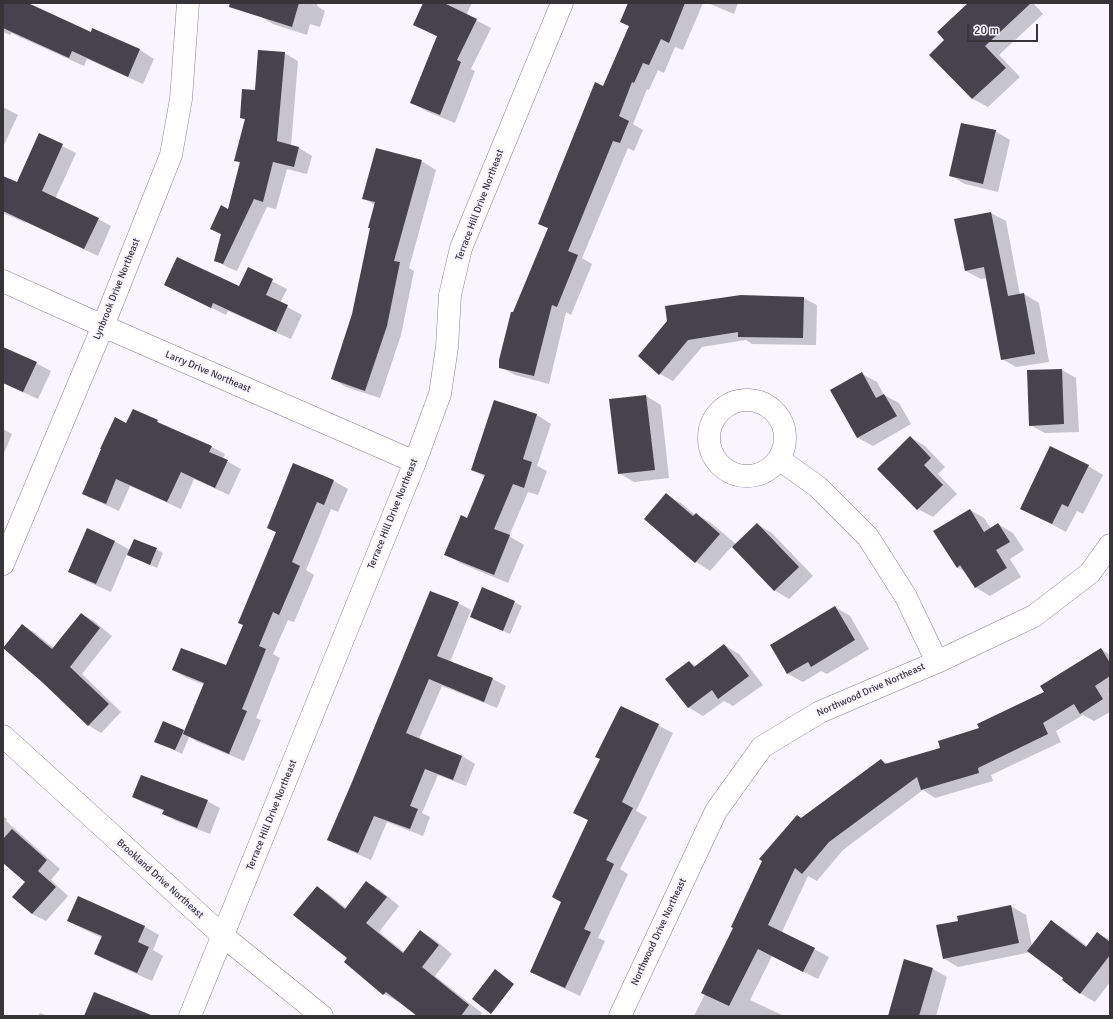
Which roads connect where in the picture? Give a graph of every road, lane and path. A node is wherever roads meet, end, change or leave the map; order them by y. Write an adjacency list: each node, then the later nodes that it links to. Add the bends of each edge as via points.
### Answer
1 (188, 3): 4 (street, Lynbrook Drive Northeast, via 181,99 171,155)
2 (562, 3): 6 (street, Terrace Hill Drive Northeast, via 461,248 450,295 448,347 440,394)
3 (3, 281): 4 (street, Larry Drive Northeast)
4 (103, 326): 6 (street, Larry Drive Northeast); 8 (street, Lynbrook Drive Northeast)
5 (779, 459): 9 (street, via 818,487 868,537 906,596)
6 (415, 462): 11 (street, Terrace Hill Drive Northeast)
7 (1110, 545): 9 (street, Northwood Drive Northeast, via 1090,573 1034,616)
8 (3, 564)
9 (937, 662): 14 (street, Northwood Drive Northeast, via 820,712 762,747 716,811)
10 (3, 736): 11 (street, Brookland Drive Northeast)
11 (223, 936): 12 (street, Terrace Hill Drive Northeast); 13 (street, Brookland Drive Northeast)
12 (190, 1016)
13 (322, 1016)
14 (620, 1016)

